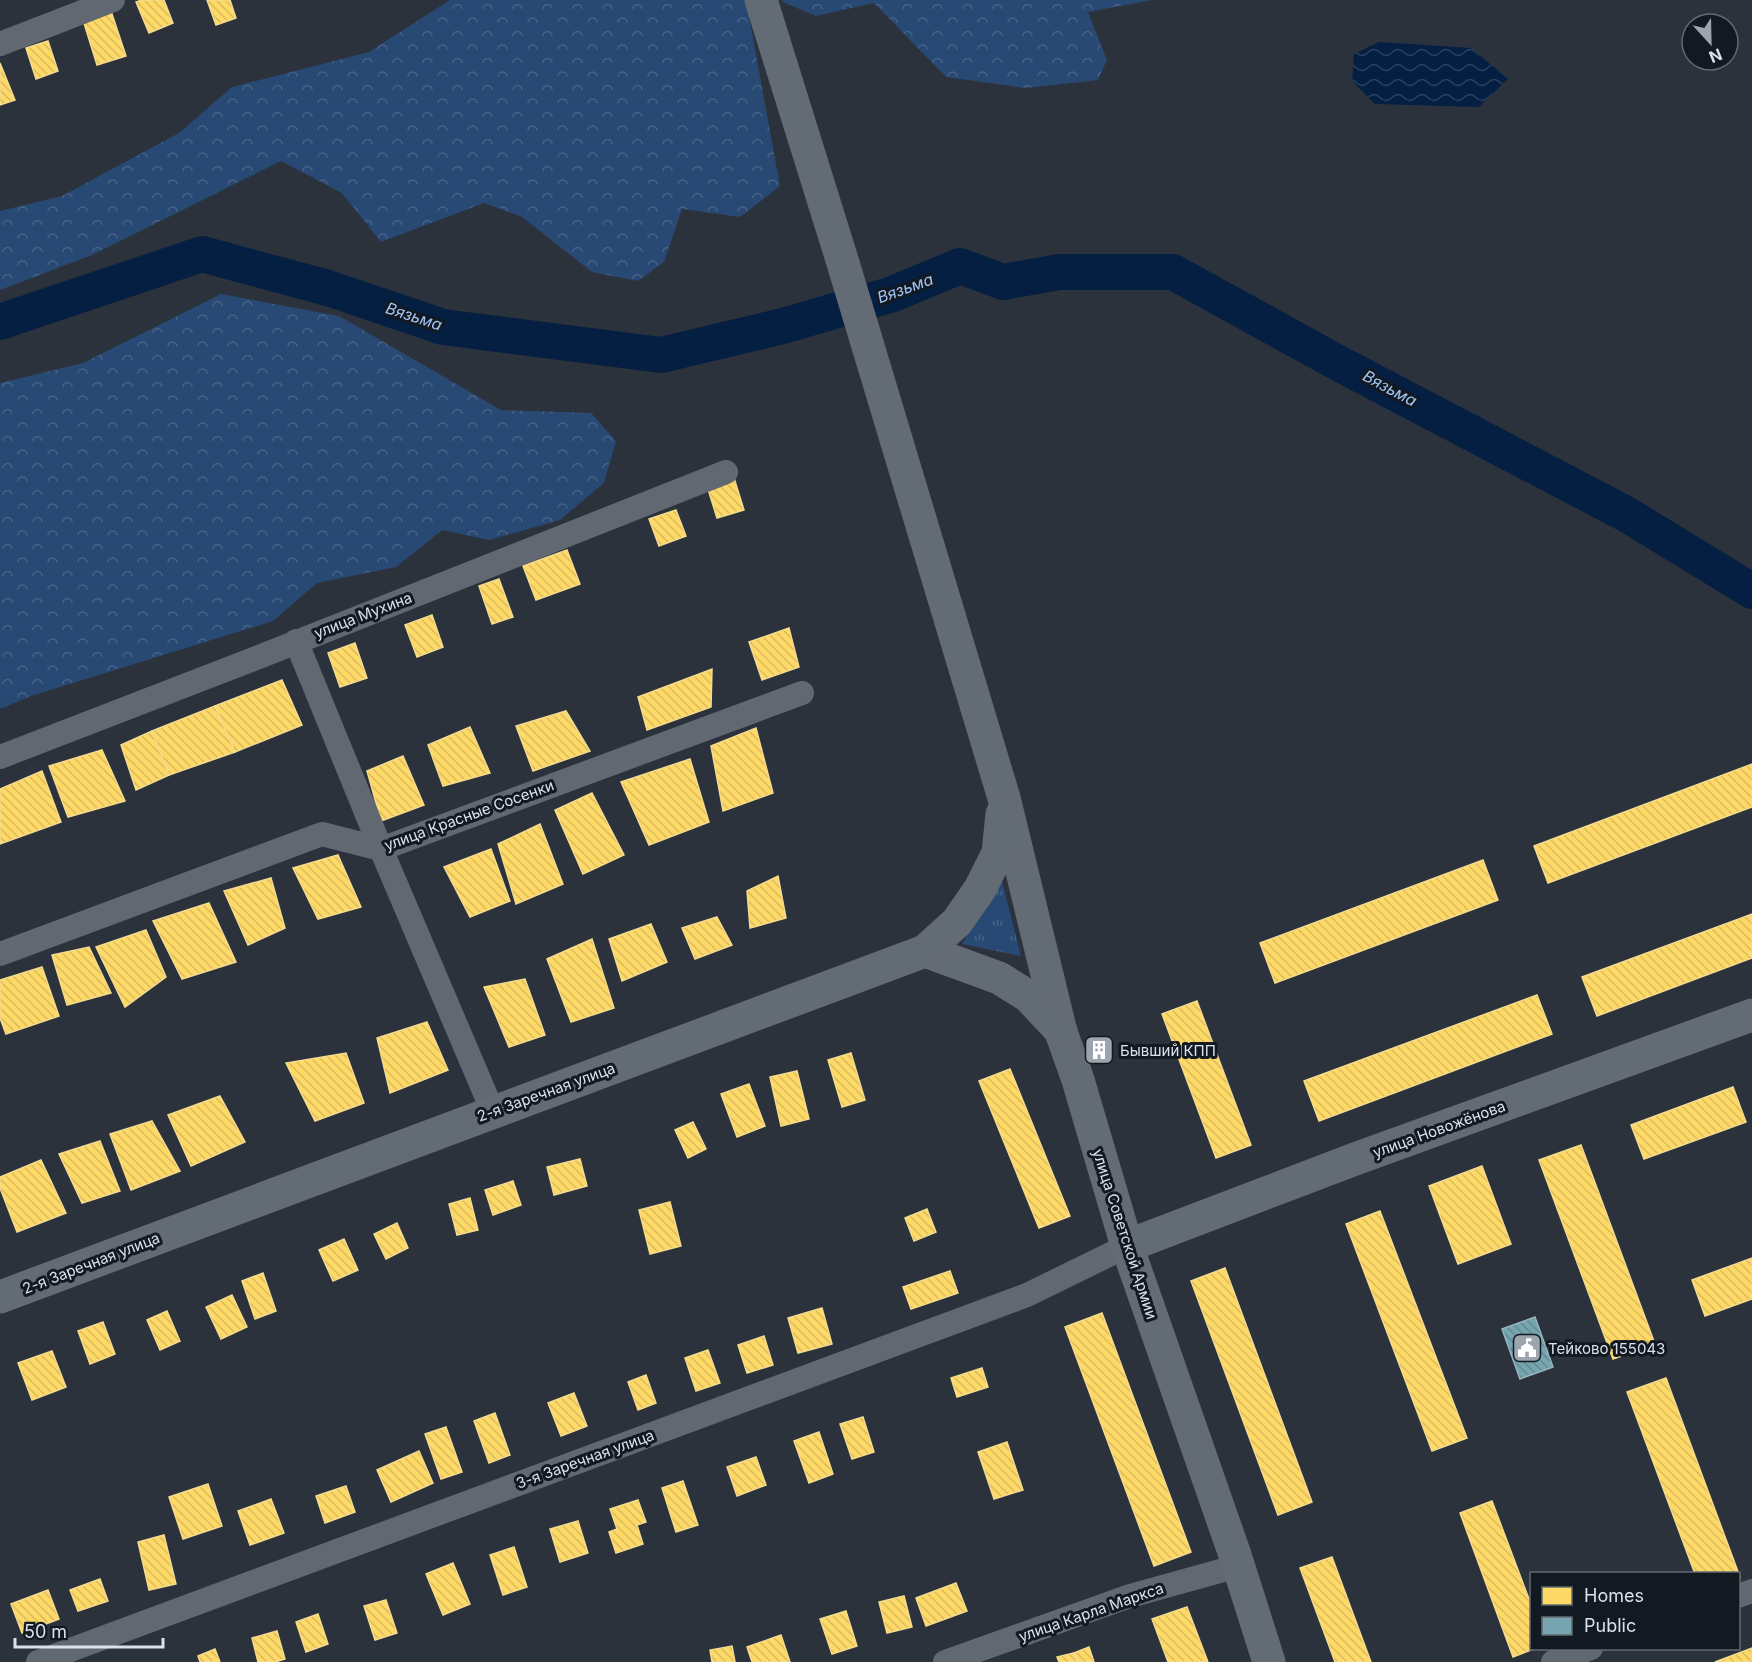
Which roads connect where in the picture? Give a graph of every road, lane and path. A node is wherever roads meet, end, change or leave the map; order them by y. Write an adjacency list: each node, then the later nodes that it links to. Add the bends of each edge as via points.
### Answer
1 (112, 0): 3 (street)
2 (761, 0): 8 (main road, улица Советской Армии)
3 (0, 44)
4 (726, 472): 5 (street, улица Мухина)
5 (296, 641): 7 (street, улица Мухина); 9 (street)
6 (802, 693): 9 (street, улица Красные Сосенки)
7 (0, 757)
8 (1004, 798): 10 (main road, 2-я Заречная улица, via 998,853 980,889 957,922); 13 (main road, улица Советской Армии)
9 (381, 849): 11 (street, улица Красные Сосенки, via 322,834); 14 (street)
10 (925, 951): 13 (main road, via 999,978 1028,996); 14 (main road, 2-я Заречная улица)
11 (0, 954)
12 (1752, 1015): 15 (main road, улица Новожёнова)
13 (1061, 1032): 15 (main road, улица Советской Армии)
14 (493, 1112): 16 (main road, 2-я Заречная улица)
15 (1127, 1246): 17 (main road, улица Советской Армии); 19 (street, 3-я Заречная улица, via 1027,1295)
16 (0, 1297)
17 (1238, 1566): 20 (street, улица Карла Маркса, via 1130,1596); 21 (main road, улица Советской Армии)
18 (1586, 1650): 22 (street)
19 (38, 1662)
20 (945, 1662)
21 (1269, 1662)
22 (1553, 1662)

